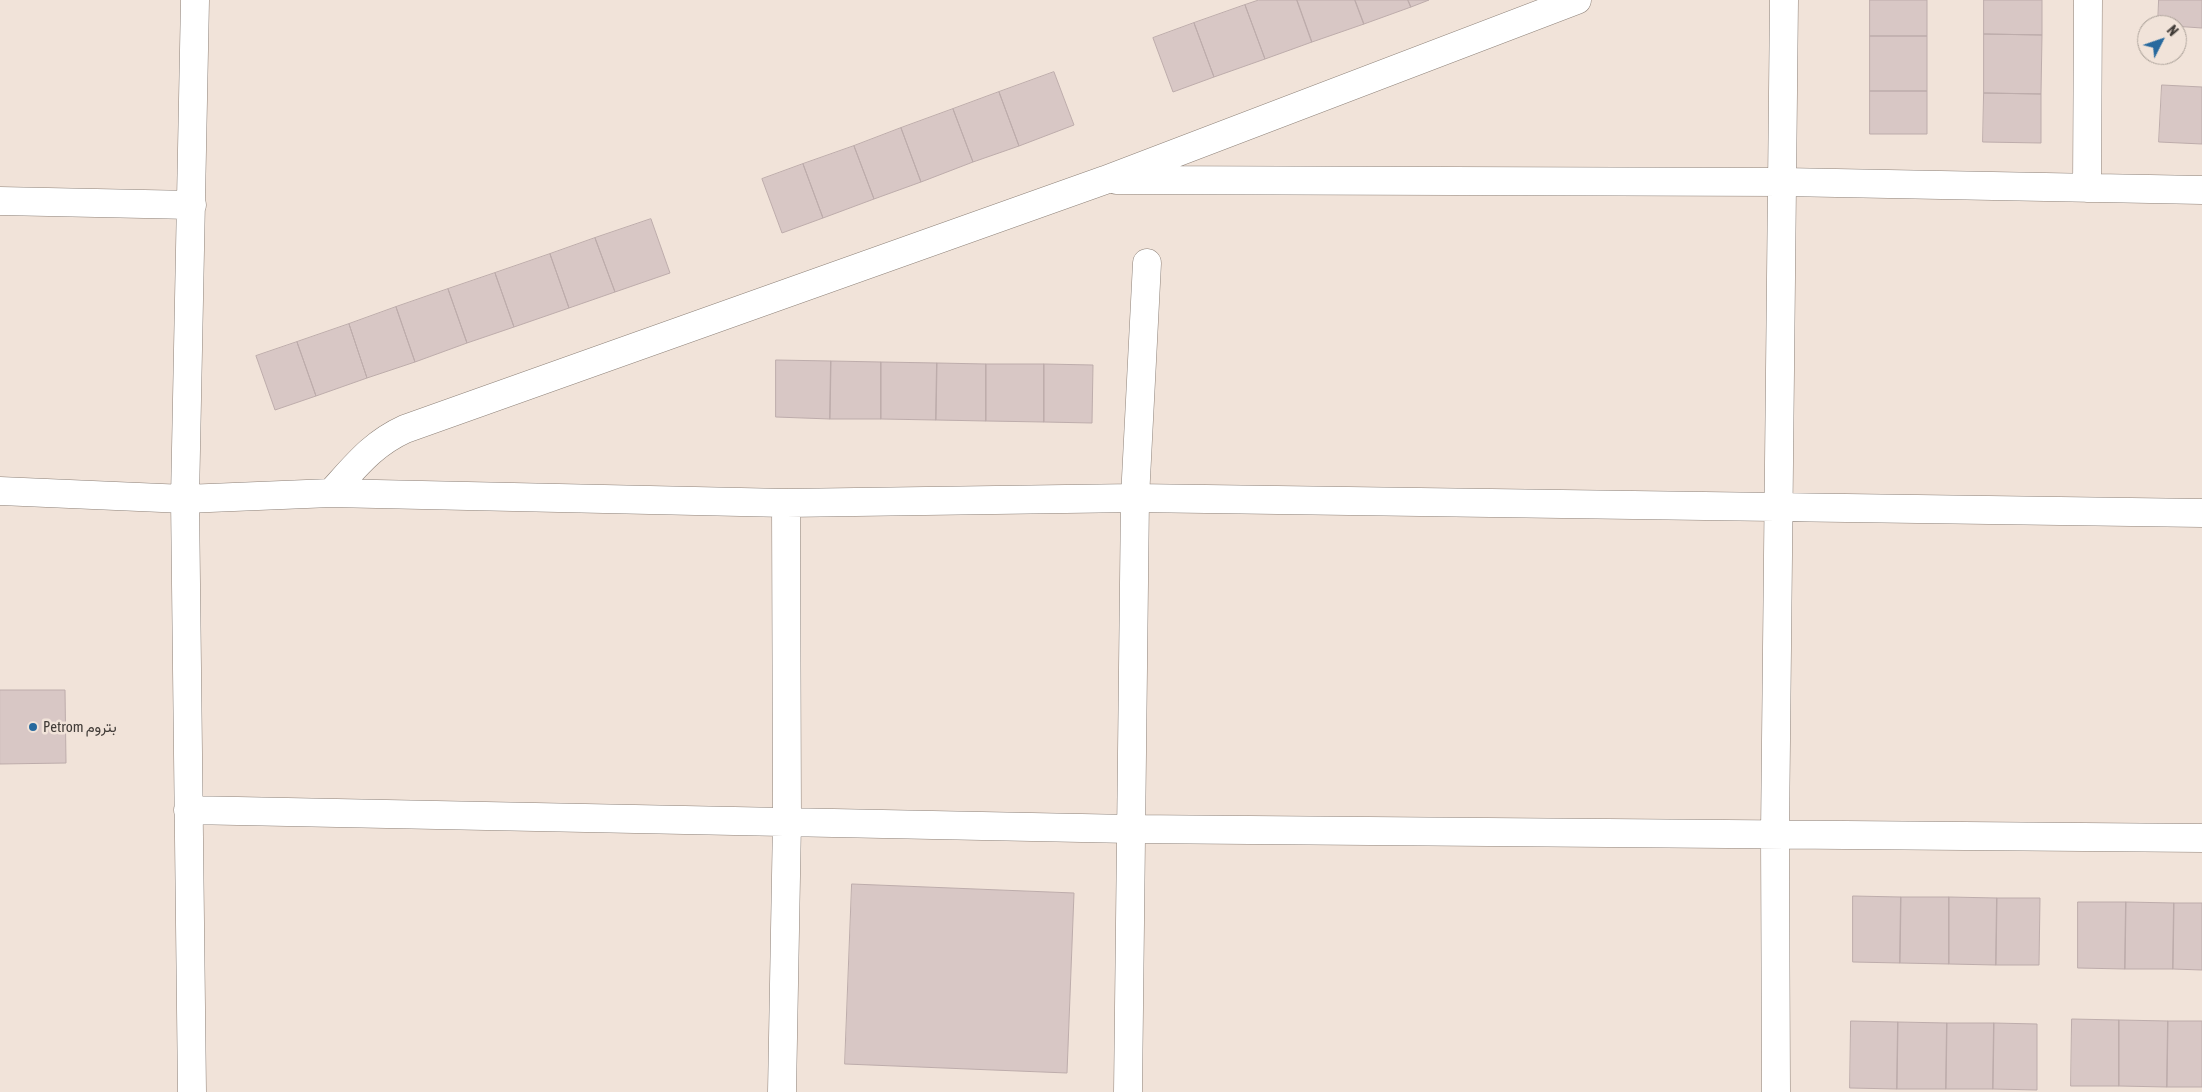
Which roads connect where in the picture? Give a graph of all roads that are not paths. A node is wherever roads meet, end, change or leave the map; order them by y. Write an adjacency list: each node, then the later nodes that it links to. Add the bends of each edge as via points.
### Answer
1 (195, 0): 10 (street)
2 (1577, 0): 5 (street)
3 (1784, 0): 6 (street)
4 (2088, 0): 7 (street)
5 (1105, 180): 6 (street); 13 (street, via 405,429 385,438)
6 (1784, 182): 7 (street); 17 (street)
7 (2087, 188): 8 (street)
8 (2202, 190)
9 (0, 201): 10 (street)
10 (192, 205): 15 (street)
11 (1147, 263): 14 (street)
12 (0, 491): 15 (street)
13 (331, 493): 15 (street); 16 (street)
14 (1135, 498): 16 (street); 17 (street); 21 (street)
15 (185, 499): 19 (street)
16 (786, 502): 20 (street)
17 (1778, 506): 18 (street); 22 (street)
18 (2202, 513)
19 (188, 810): 20 (street); 24 (street)
20 (787, 822): 21 (street); 25 (street)
21 (1132, 829): 22 (street); 26 (street)
22 (1774, 834): 23 (street); 27 (street)
23 (2202, 838)
24 (192, 1092)
25 (782, 1092)
26 (1128, 1092)
27 (1776, 1092)

